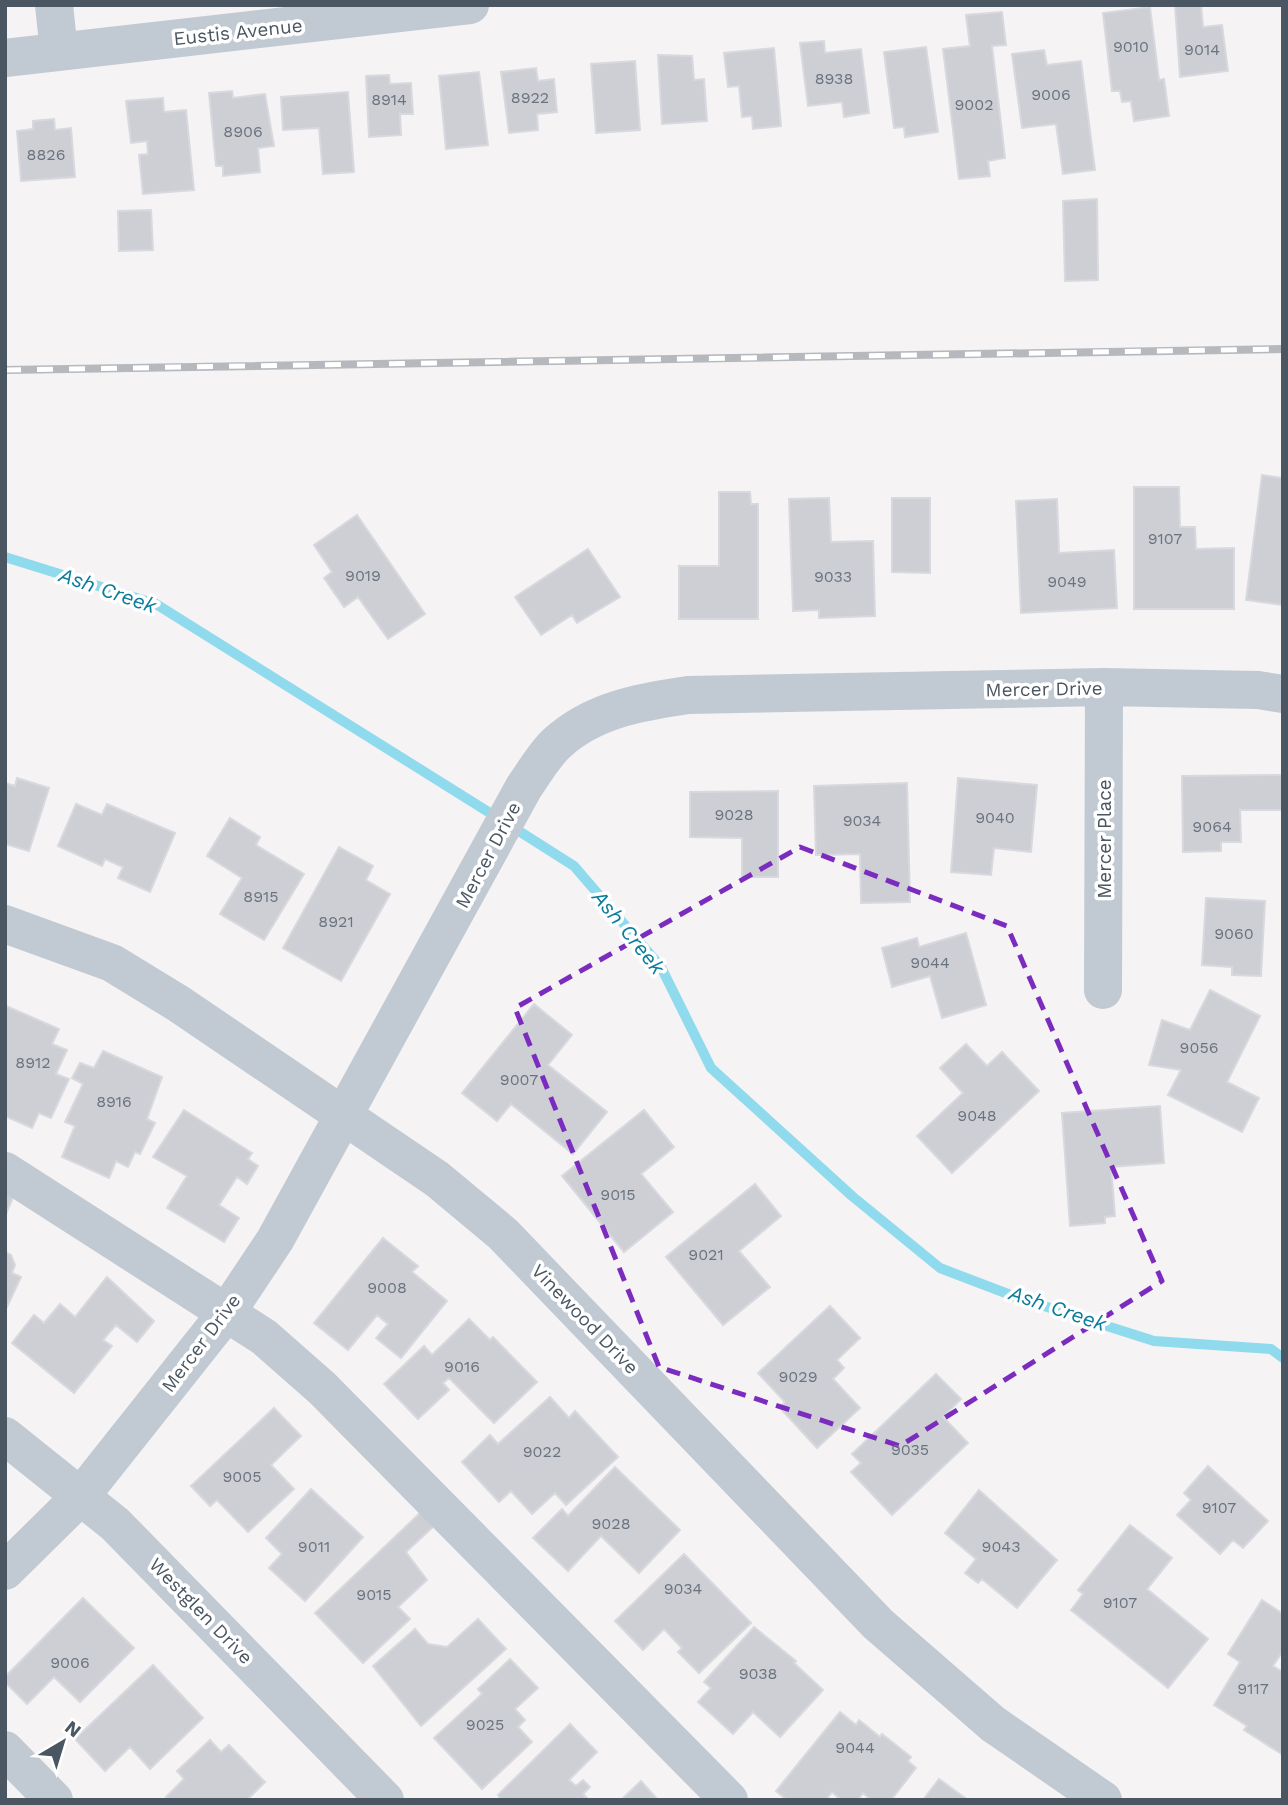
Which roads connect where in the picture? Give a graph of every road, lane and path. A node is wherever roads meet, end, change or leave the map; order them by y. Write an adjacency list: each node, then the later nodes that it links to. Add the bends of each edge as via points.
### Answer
1 (54, 5): 3 (street)
2 (470, 5): 3 (street, Eustis Avenue)
3 (59, 52): 4 (street, Eustis Avenue)
4 (5, 58)
5 (1104, 687): 6 (street, Mercer Drive, via 1258,690); 8 (street, Mercer Place); 9 (street, Mercer Drive, via 688,695 630,704 586,722 555,744 524,788)
6 (1283, 695)
7 (5, 924): 9 (street, Vinewood Drive, via 112,964)
8 (1103, 990)
9 (345, 1116): 11 (street, Mercer Drive, via 275,1240); 19 (street, Vinewood Drive, via 437,1179 503,1234 878,1623 993,1724)
10 (5, 1171): 11 (street)
11 (227, 1312): 13 (street, Mercer Drive); 18 (street, via 264,1337 322,1388)
12 (5, 1436): 13 (street, Westglen Drive)
13 (81, 1496): 14 (street, Mercer Drive); 17 (street, Westglen Drive, via 124,1532)
14 (5, 1571)
15 (5, 1750): 16 (street)
16 (54, 1800)
17 (385, 1800)
18 (729, 1800)
19 (1103, 1800)

